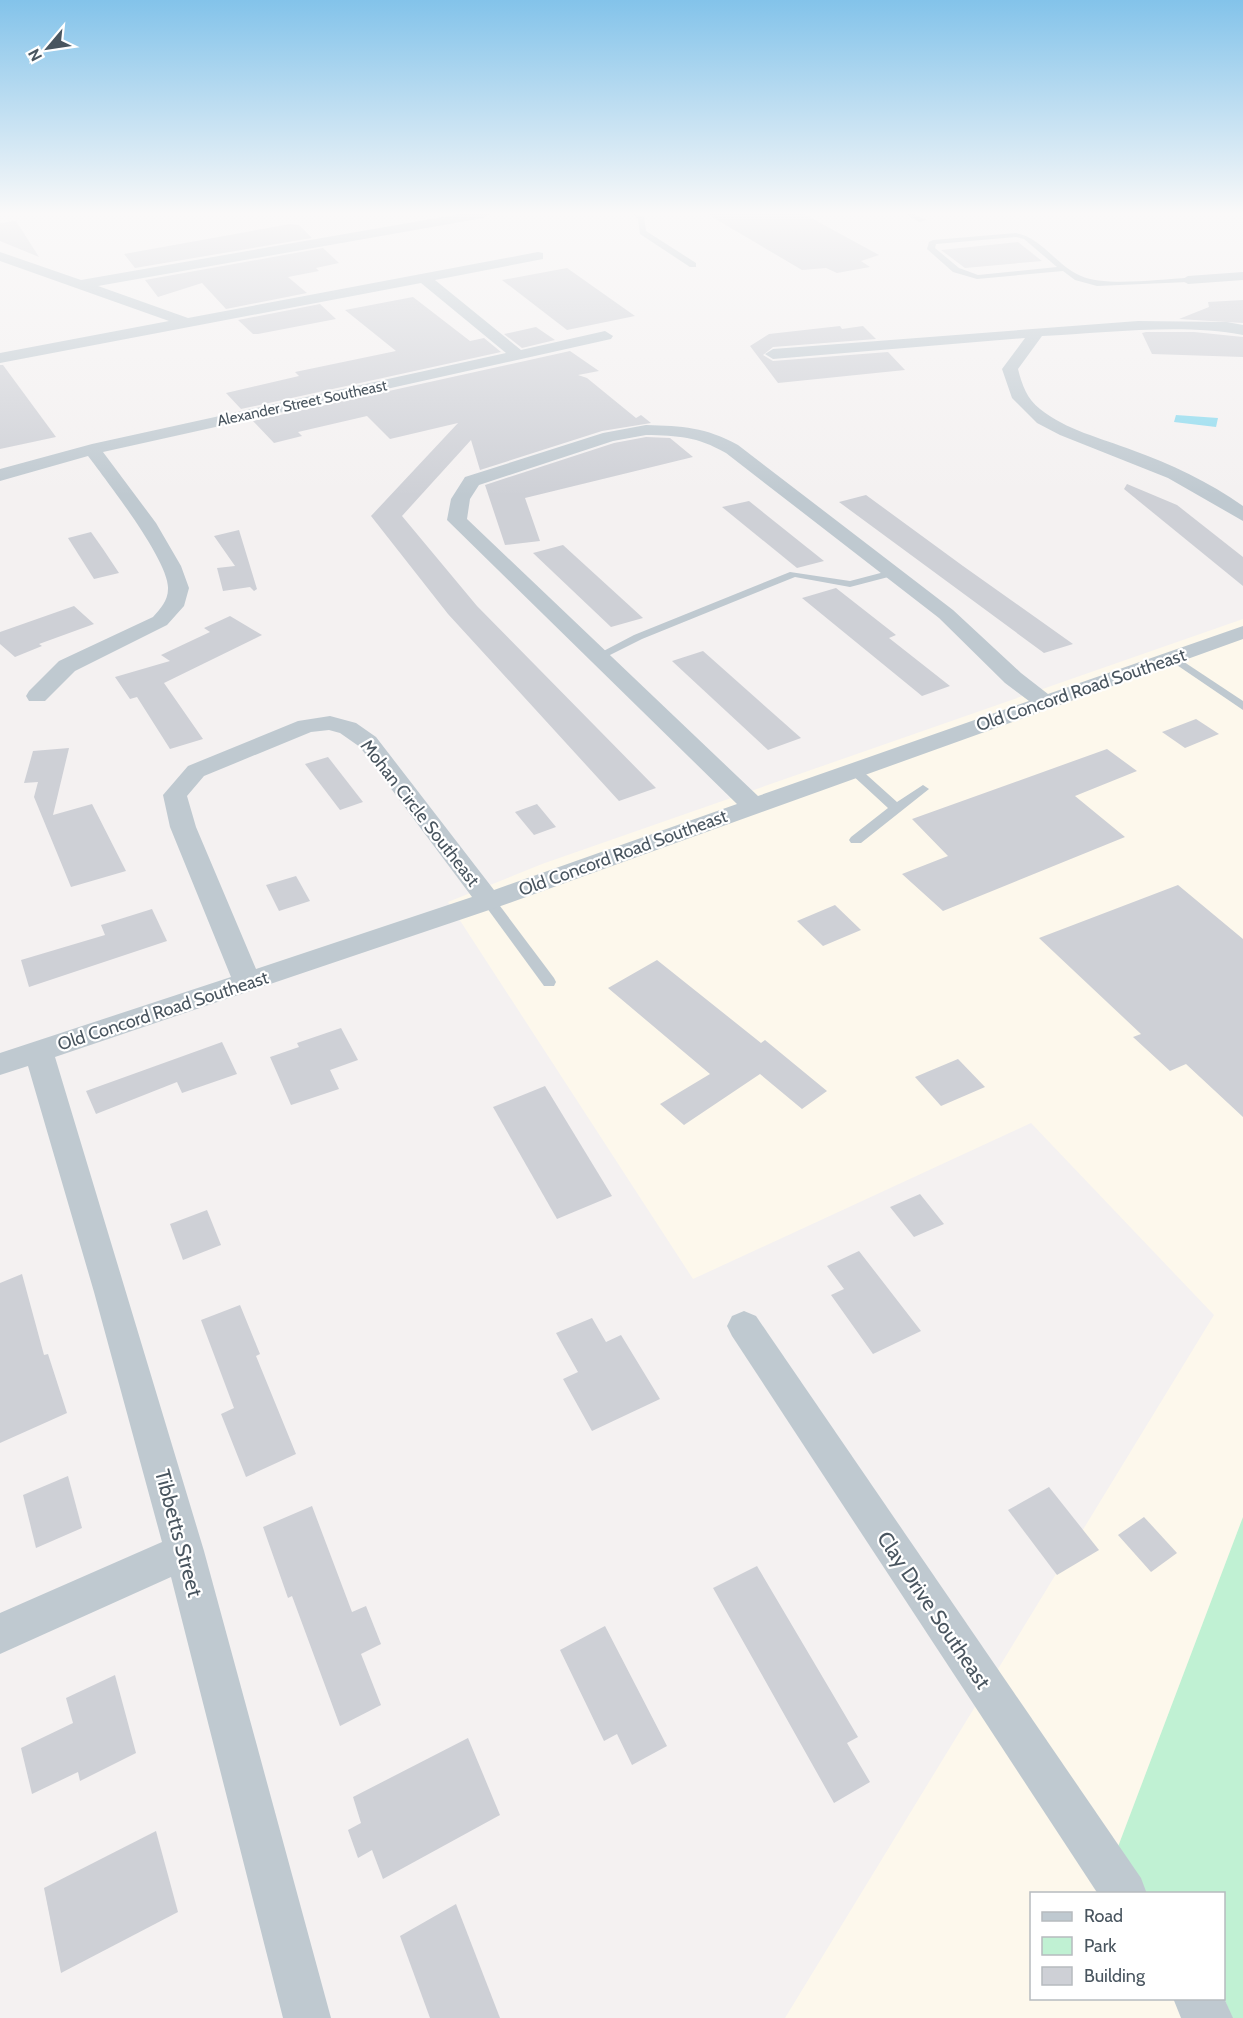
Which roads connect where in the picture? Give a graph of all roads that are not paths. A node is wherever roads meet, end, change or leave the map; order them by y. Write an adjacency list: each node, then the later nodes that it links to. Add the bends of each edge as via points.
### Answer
1 (144, 308): 4 (street)
2 (258, 308): 4 (street)
3 (461, 308): 9 (street)
4 (185, 322): 10 (street)
5 (1243, 330): 6 (street, via 1138,326)
6 (1037, 332): 8 (street); 13 (street, via 1010,369 1013,386 1034,412 1085,438 1164,468)
7 (604, 336): 9 (street, Alexander Street Southeast)
8 (773, 354)
9 (519, 356): 11 (street, Alexander Street Southeast)
10 (0, 358)
11 (92, 449): 12 (street, Alexander Street Southeast); 18 (street, via 146,523 179,588 174,606 160,621 67,666)
12 (0, 476)
13 (1243, 515)
14 (892, 573): 16 (lane, via 850,584 794,574); 16 (street, via 732,449 689,431 646,430 609,437 472,481 456,510 457,520); 19 (street, via 946,614 1013,678)
15 (1243, 632): 17 (street, Old Concord Road Southeast)
16 (600, 656): 23 (street)
17 (1172, 657): 19 (street, Old Concord Road Southeast); 20 (lane)
18 (37, 696)
19 (1045, 702): 21 (street, Old Concord Road Southeast)
20 (1243, 706)
21 (854, 770): 23 (street, Old Concord Road Southeast); 24 (lane)
22 (923, 789): 24 (lane)
23 (754, 806): 26 (street, Old Concord Road Southeast)
24 (896, 808): 25 (lane)
25 (856, 840)
26 (489, 901): 27 (lane); 28 (street, Old Concord Road Southeast); 28 (street, Mohan Circle Southeast, via 368,742 348,728 330,723 306,726 196,771 175,795 183,827)
27 (549, 982)
28 (248, 983): 29 (street, Old Concord Road Southeast)
29 (39, 1052): 30 (street, Old Concord Road Southeast); 32 (street, Tibbetts Street, via 96,1236)
30 (0, 1064)
31 (744, 1326): 34 (street, Clay Drive Southeast)
32 (184, 1551): 33 (street); 36 (street, Tibbetts Street)
33 (0, 1634)
34 (1124, 1892)
35 (1197, 2000): 37 (street)
36 (307, 2018)
37 (1209, 2018)

